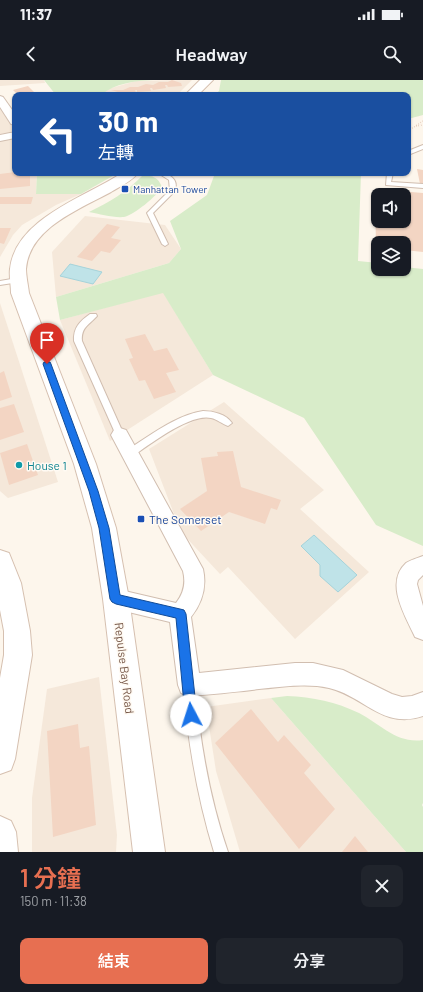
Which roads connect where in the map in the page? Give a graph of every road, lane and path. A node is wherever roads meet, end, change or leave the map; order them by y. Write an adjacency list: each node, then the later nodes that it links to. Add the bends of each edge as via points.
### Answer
1 (207, 80): 2 (main road)
2 (194, 92)
3 (0, 99): 4 (street)
4 (12, 117)
5 (423, 121): 7 (path)
6 (423, 125): 7 (path)
7 (416, 126): 8 (path)
8 (411, 129)
9 (12, 136): 10 (street)
10 (0, 138)
11 (423, 147): 12 (lane)
12 (411, 151)
13 (126, 176): 18 (main road, Repulse Bay Road, via 41,226 23,251)
14 (166, 176): 17 (lane, via 171,179 173,190 150,213)
15 (389, 176): 16 (lane, via 388,184)
16 (423, 186)
17 (165, 244)
18 (9, 281): 25 (main road, Repulse Bay Road, via 20,293 85,464 104,528)
19 (93, 316): 21 (lane, via 82,325 77,335 78,340)
20 (228, 423): 22 (lane, via 215,415 191,416)
21 (120, 435): 22 (street)
22 (130, 453): 26 (street, via 196,578 193,598)
23 (0, 561): 30 (main road, via 8,583 17,632 18,655)
24 (423, 565): 27 (street, via 414,569 406,582 407,591)
25 (116, 599): 26 (street); 33 (main road, Repulse Bay Road)
26 (180, 614): 28 (street)
27 (423, 629)
28 (189, 685): 29 (street, via 294,674 323,675 342,681 391,707 413,708); 34 (lane, via 192,730 200,779)
29 (423, 704)
30 (0, 759)
31 (0, 832): 32 (main road)
32 (2, 852)
33 (149, 852)
34 (221, 852)

